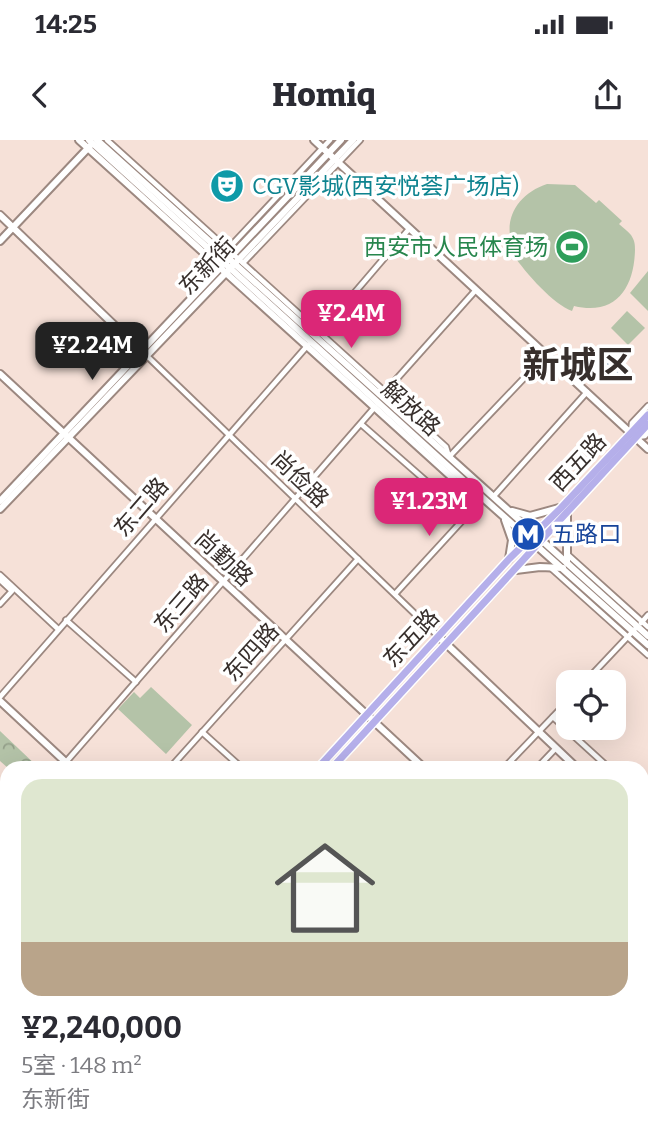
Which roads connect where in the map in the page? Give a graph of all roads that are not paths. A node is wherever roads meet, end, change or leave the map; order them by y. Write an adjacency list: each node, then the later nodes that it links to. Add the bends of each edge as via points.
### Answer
1 (79, 140): 8 (main road, 解放路)
2 (107, 140): 15 (street)
3 (314, 140): 9 (main road)
4 (330, 140): 9 (street)
5 (341, 140): 9 (main road, 东新街)
6 (353, 140): 10 (main road, 东新街)
7 (360, 140): 10 (street)
8 (92, 142): 12 (main road); 15 (main road, 解放路)
9 (325, 150): 10 (main road); 15 (main road, 东新街)
10 (336, 161): 13 (main road); 15 (main road, 东新街)
11 (0, 215): 12 (main road, 尚俭路)
12 (13, 227): 14 (main road); 18 (main road, 尚俭路)
13 (410, 229): 16 (main road); 17 (street, 东二路)
14 (0, 241)
15 (230, 261): 17 (main road, 解放路); 17 (main road); 18 (main road, 东新街)
16 (475, 291): 19 (main road); 22 (street, 东三路)
17 (314, 339): 22 (main road, 解放路); 22 (main road); 28 (street, 东二路)
18 (143, 352): 28 (street, 尚俭路); 29 (main road, 东新街)
19 (547, 355): 21 (main road); 33 (street)
20 (0, 374): 29 (main road, 尚勤路)
21 (587, 392): 30 (main road); 35 (street)
22 (380, 400): 25 (street, 东三路); 32 (main road, 解放路); 33 (main road, 解放路); 34 (main road)
23 (648, 405): 30 (street, via 632,423)
24 (648, 415): 30 (main road, 西五路)
25 (361, 424): 37 (street, 东三路); 42 (street)
26 (648, 424): 30 (main road, 西五路)
27 (648, 432): 30 (street)
28 (228, 434): 37 (street, 尚俭路); 43 (street, 东二路)
29 (66, 435): 38 (main road, 东新街); 39 (main road, 东新街); 43 (main road, 尚勤路)
30 (633, 435): 31 (main road); 41 (main road, 西五路)
31 (648, 449)
32 (434, 452): 34 (main road); 36 (main road, 解放路)
33 (449, 457): 35 (main road, 解放路)
34 (435, 462): 36 (main road)
35 (494, 496): 40 (main road, 解放路)
36 (483, 498): 42 (street); 44 (main road, 解放路)
37 (295, 499): 47 (street, 尚俭路); 53 (street, 东三路)
38 (0, 501)
39 (0, 509)
40 (509, 510): 41 (main road, via 530,516); 45 (main road, 解放路)
41 (564, 511): 45 (main road, 西五路); 46 (main road)
42 (466, 516): 54 (street)
43 (155, 518): 53 (main road, 尚勤路); 57 (street, 东二路)
44 (504, 518): 45 (main road, 解放路); 48 (main road, via 512,540)
45 (536, 540): 48 (main road, 东五路); 49 (main road, 解放路); 51 (main road, 东五路)
46 (566, 554): 49 (main road); 60 (street)
47 (358, 559): 54 (street, 尚俭路); 63 (street, 东四路)
48 (509, 559): 61 (main road, 东五路)
49 (565, 566): 50 (main road); 60 (main road, 解放路)
50 (550, 567): 51 (main road); 60 (street)
51 (516, 570): 64 (main road, 东五路)
52 (0, 577): 55 (street, via 12,591); 59 (street)
53 (222, 581): 63 (main road, 尚勤路); 68 (street, 东三路)
54 (395, 594): 61 (street, 尚俭路)
55 (0, 604)
56 (648, 615): 60 (street)
57 (65, 620): 59 (street, 东二路); 68 (street)
58 (648, 627): 60 (street)
59 (58, 629): 69 (street, 东二路)
60 (635, 629): 62 (main road, 解放路); 65 (main road, 解放路); 66 (street); 67 (street)
61 (439, 636): 64 (main road, 尚俭路); 71 (main road, 东五路)
62 (648, 636)
63 (286, 640): 71 (main road, 尚勤路); 74 (street, 东四路)
64 (447, 644): 73 (main road, 东五路); 75 (main road, 尚俭路)
65 (648, 645)
66 (648, 655)
67 (596, 670)
68 (136, 682): 78 (street, 东三路)
69 (0, 699): 77 (main road)
70 (556, 714): 72 (street)
71 (366, 715): 73 (main road, 尚勤路); 81 (main road, 东五路)
72 (553, 717): 75 (street); 87 (street)
73 (374, 722): 82 (main road, 东五路); 83 (main road, 尚勤路)
74 (202, 732): 79 (street, 东四路); 80 (street)
75 (539, 732): 76 (main road, 尚俭路); 84 (street)
76 (556, 748): 85 (street); 86 (main road, 尚俭路)
77 (64, 761)
78 (66, 761)
79 (176, 761)
80 (234, 761)
81 (324, 761)
82 (338, 761)
83 (416, 761)
84 (511, 761)
85 (544, 761)
86 (569, 761)
87 (601, 761)

